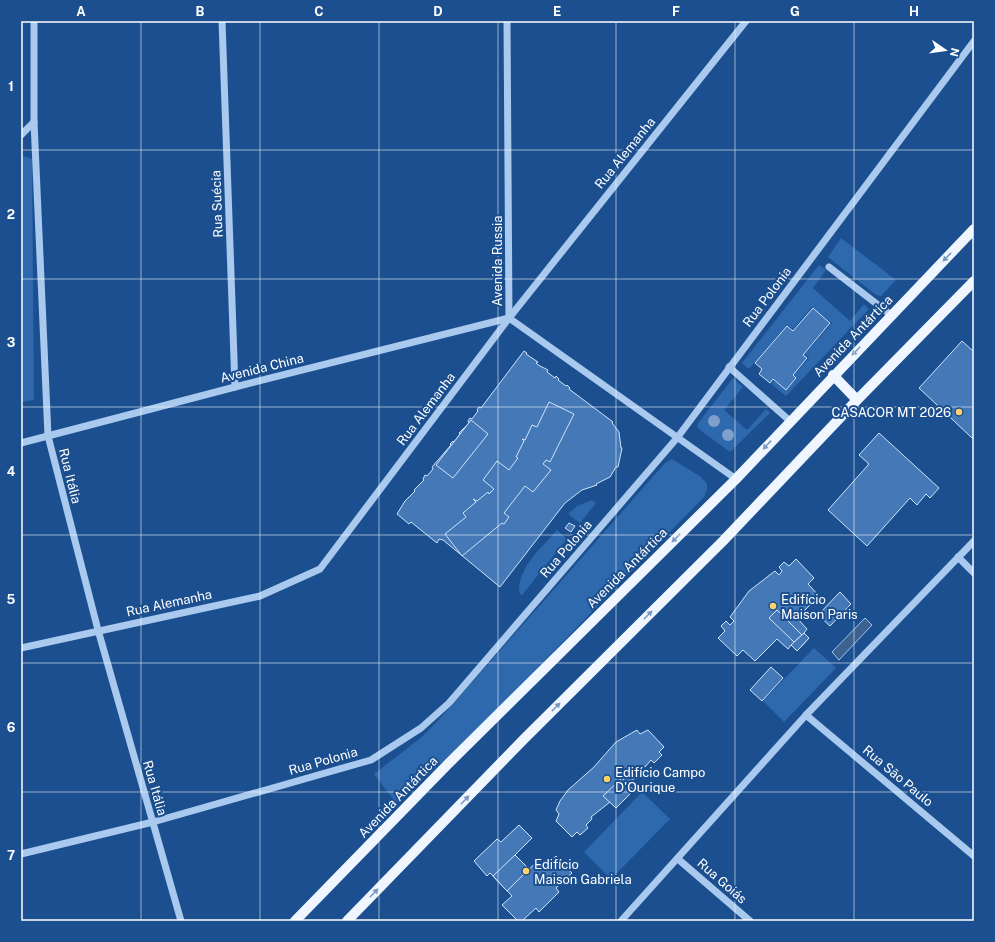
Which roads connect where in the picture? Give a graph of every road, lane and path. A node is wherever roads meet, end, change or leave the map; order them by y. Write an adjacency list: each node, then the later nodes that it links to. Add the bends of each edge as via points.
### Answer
1 (34, 21): 6 (street, Rua Itália)
2 (222, 21): 15 (street, Rua Suécia)
3 (507, 21): 12 (street, Avenida Russia)
4 (746, 21): 12 (street, Rua Alemanha)
5 (974, 41): 13 (street, Rua Polonia)
6 (34, 122): 7 (street); 18 (street, Rua Itália)
7 (21, 135)
8 (974, 229): 11 (main road, Avenida Antártica, one-way to 11)
9 (829, 267): 11 (street)
10 (974, 281): 16 (main road)
11 (891, 315): 14 (main road, Avenida Antártica, one-way to 14)
12 (509, 318): 15 (street, Avenida China); 19 (street, Avenida Russia); 25 (street, Rua Alemanha, via 320,569 260,596)
13 (729, 367): 17 (street); 19 (street, Rua Polonia)
14 (833, 375): 16 (main road); 17 (main road, Avenida Antártica)
15 (235, 387): 18 (street, Avenida China)
16 (856, 400): 34 (main road, one-way to 16, via 524,739 723,541)
17 (790, 421): 21 (main road, Avenida Antártica, one-way to 21)
18 (48, 436): 20 (street, Avenida China); 25 (street, Rua Itália)
19 (677, 438): 21 (street, Avenida Russia); 28 (street, Rua Polonia, via 450,703 421,728 371,760)
20 (21, 443)
21 (736, 479): 33 (main road, Avenida Antártica, one-way to 33, via 448,764)
22 (974, 541): 23 (street)
23 (958, 558): 24 (street); 27 (street)
24 (974, 573)
25 (98, 630): 26 (street, Rua Alemanha); 28 (street, Rua Itália)
26 (21, 648)
27 (806, 715): 30 (street, Rua São Paulo); 31 (street)
28 (153, 822): 29 (street, Rua Polonia); 32 (street, Rua Itália)
29 (21, 854)
30 (974, 856)
31 (678, 859): 35 (street); 36 (street, Rua Goiás)
32 (181, 921)
33 (295, 921)
34 (347, 921)
35 (621, 921)
36 (750, 921)

